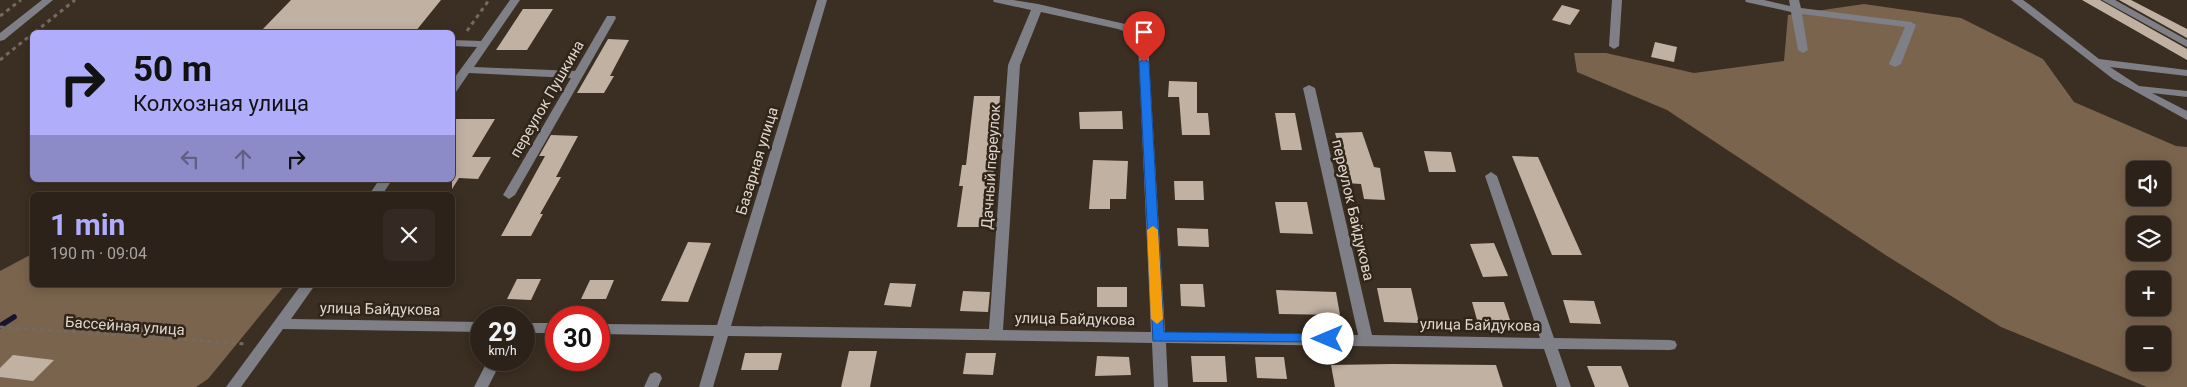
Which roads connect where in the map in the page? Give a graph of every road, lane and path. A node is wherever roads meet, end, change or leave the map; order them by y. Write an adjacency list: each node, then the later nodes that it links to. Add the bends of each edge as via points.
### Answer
1 (21, 0): 14 (path)
2 (48, 0): 18 (street)
3 (75, 0): 16 (path)
4 (490, 0): 19 (path)
5 (515, 0): 20 (street)
6 (822, 0): 42 (street, Базарная улица)
7 (998, 0): 13 (street)
8 (1617, 0): 22 (street)
9 (1750, 0): 12 (street)
10 (2016, 0): 25 (street)
11 (2107, 0): 21 (street)
12 (1794, 5): 23 (street); 26 (street, via 1912,24)
13 (1038, 7): 43 (street, Дачный переулок, via 1014,65); 44 (street, via 1121,26 1136,32 1143,42)
14 (0, 16)
15 (611, 18): 29 (street, переулок Пушкина)
16 (38, 30)
17 (30, 36): 24 (path)
18 (0, 38)
19 (455, 43): 20 (street)
20 (485, 44): 27 (street)
21 (2187, 44)
22 (1614, 46)
23 (1803, 50)
24 (0, 60)
25 (2095, 61): 28 (street); 31 (street)
26 (1895, 64)
27 (467, 70): 29 (street); 30 (street)
28 (2187, 73)
29 (579, 74): 36 (street, переулок Пушкина)
30 (455, 86)
31 (2133, 87): 33 (street); 34 (street)
32 (1309, 88): 45 (street, переулок Байдукова)
33 (2187, 94)
34 (2187, 116)
35 (1491, 176): 46 (street)
36 (509, 195)
37 (307, 287): 38 (street)
38 (279, 324): 40 (street, улица Байдукова); 50 (street)
39 (0, 327): 47 (path, Бассейная улица)
40 (470, 327)
41 (610, 329): 42 (street, улица Байдукова)
42 (724, 331): 43 (street, улица Байдукова); 52 (street, Базарная улица)
43 (996, 333): 44 (street, улица Байдукова)
44 (1158, 337): 45 (street, улица Байдукова); 53 (street)
45 (1366, 339): 46 (street, улица Байдукова)
46 (1548, 343): 48 (street, улица Байдукова); 54 (street)
47 (248, 344)
48 (1670, 345)
49 (489, 371): 51 (street)
50 (233, 387)
51 (481, 387)
52 (706, 387)
53 (1161, 387)
54 (1564, 387)

